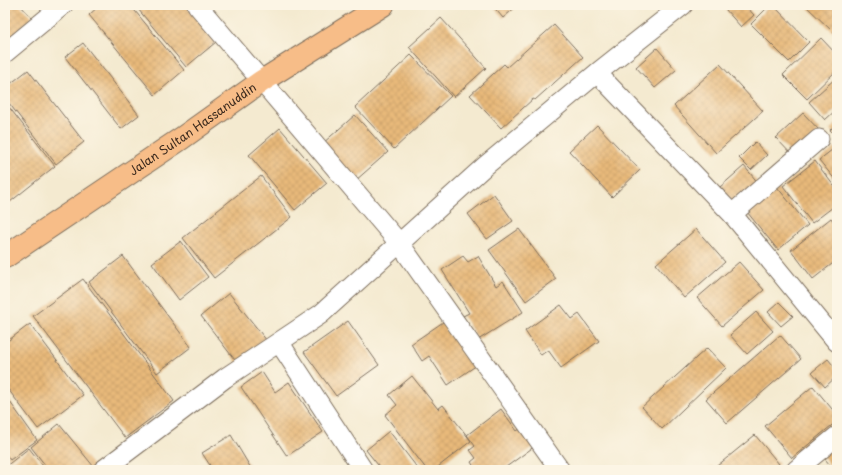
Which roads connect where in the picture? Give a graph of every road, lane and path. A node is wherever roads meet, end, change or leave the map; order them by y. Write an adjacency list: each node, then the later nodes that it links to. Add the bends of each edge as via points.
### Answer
1 (63, 5): 5 (street)
2 (197, 5): 7 (street)
3 (382, 5): 7 (main road, Jalan Sultan Hassanuddin)
4 (683, 5): 6 (street)
5 (5, 53)
6 (597, 73): 9 (street); 10 (street, via 485,166)
7 (262, 81): 10 (street); 11 (main road, Jalan Sultan Hassanuddin)
8 (819, 140): 9 (street)
9 (732, 214): 13 (street)
10 (400, 244): 12 (street, via 321,314); 17 (street)
11 (5, 257)
12 (279, 342): 15 (street, via 225,378); 16 (street)
13 (837, 342)
14 (837, 436): 18 (street)
15 (103, 470)
16 (363, 470)
17 (560, 470)
18 (796, 470)

